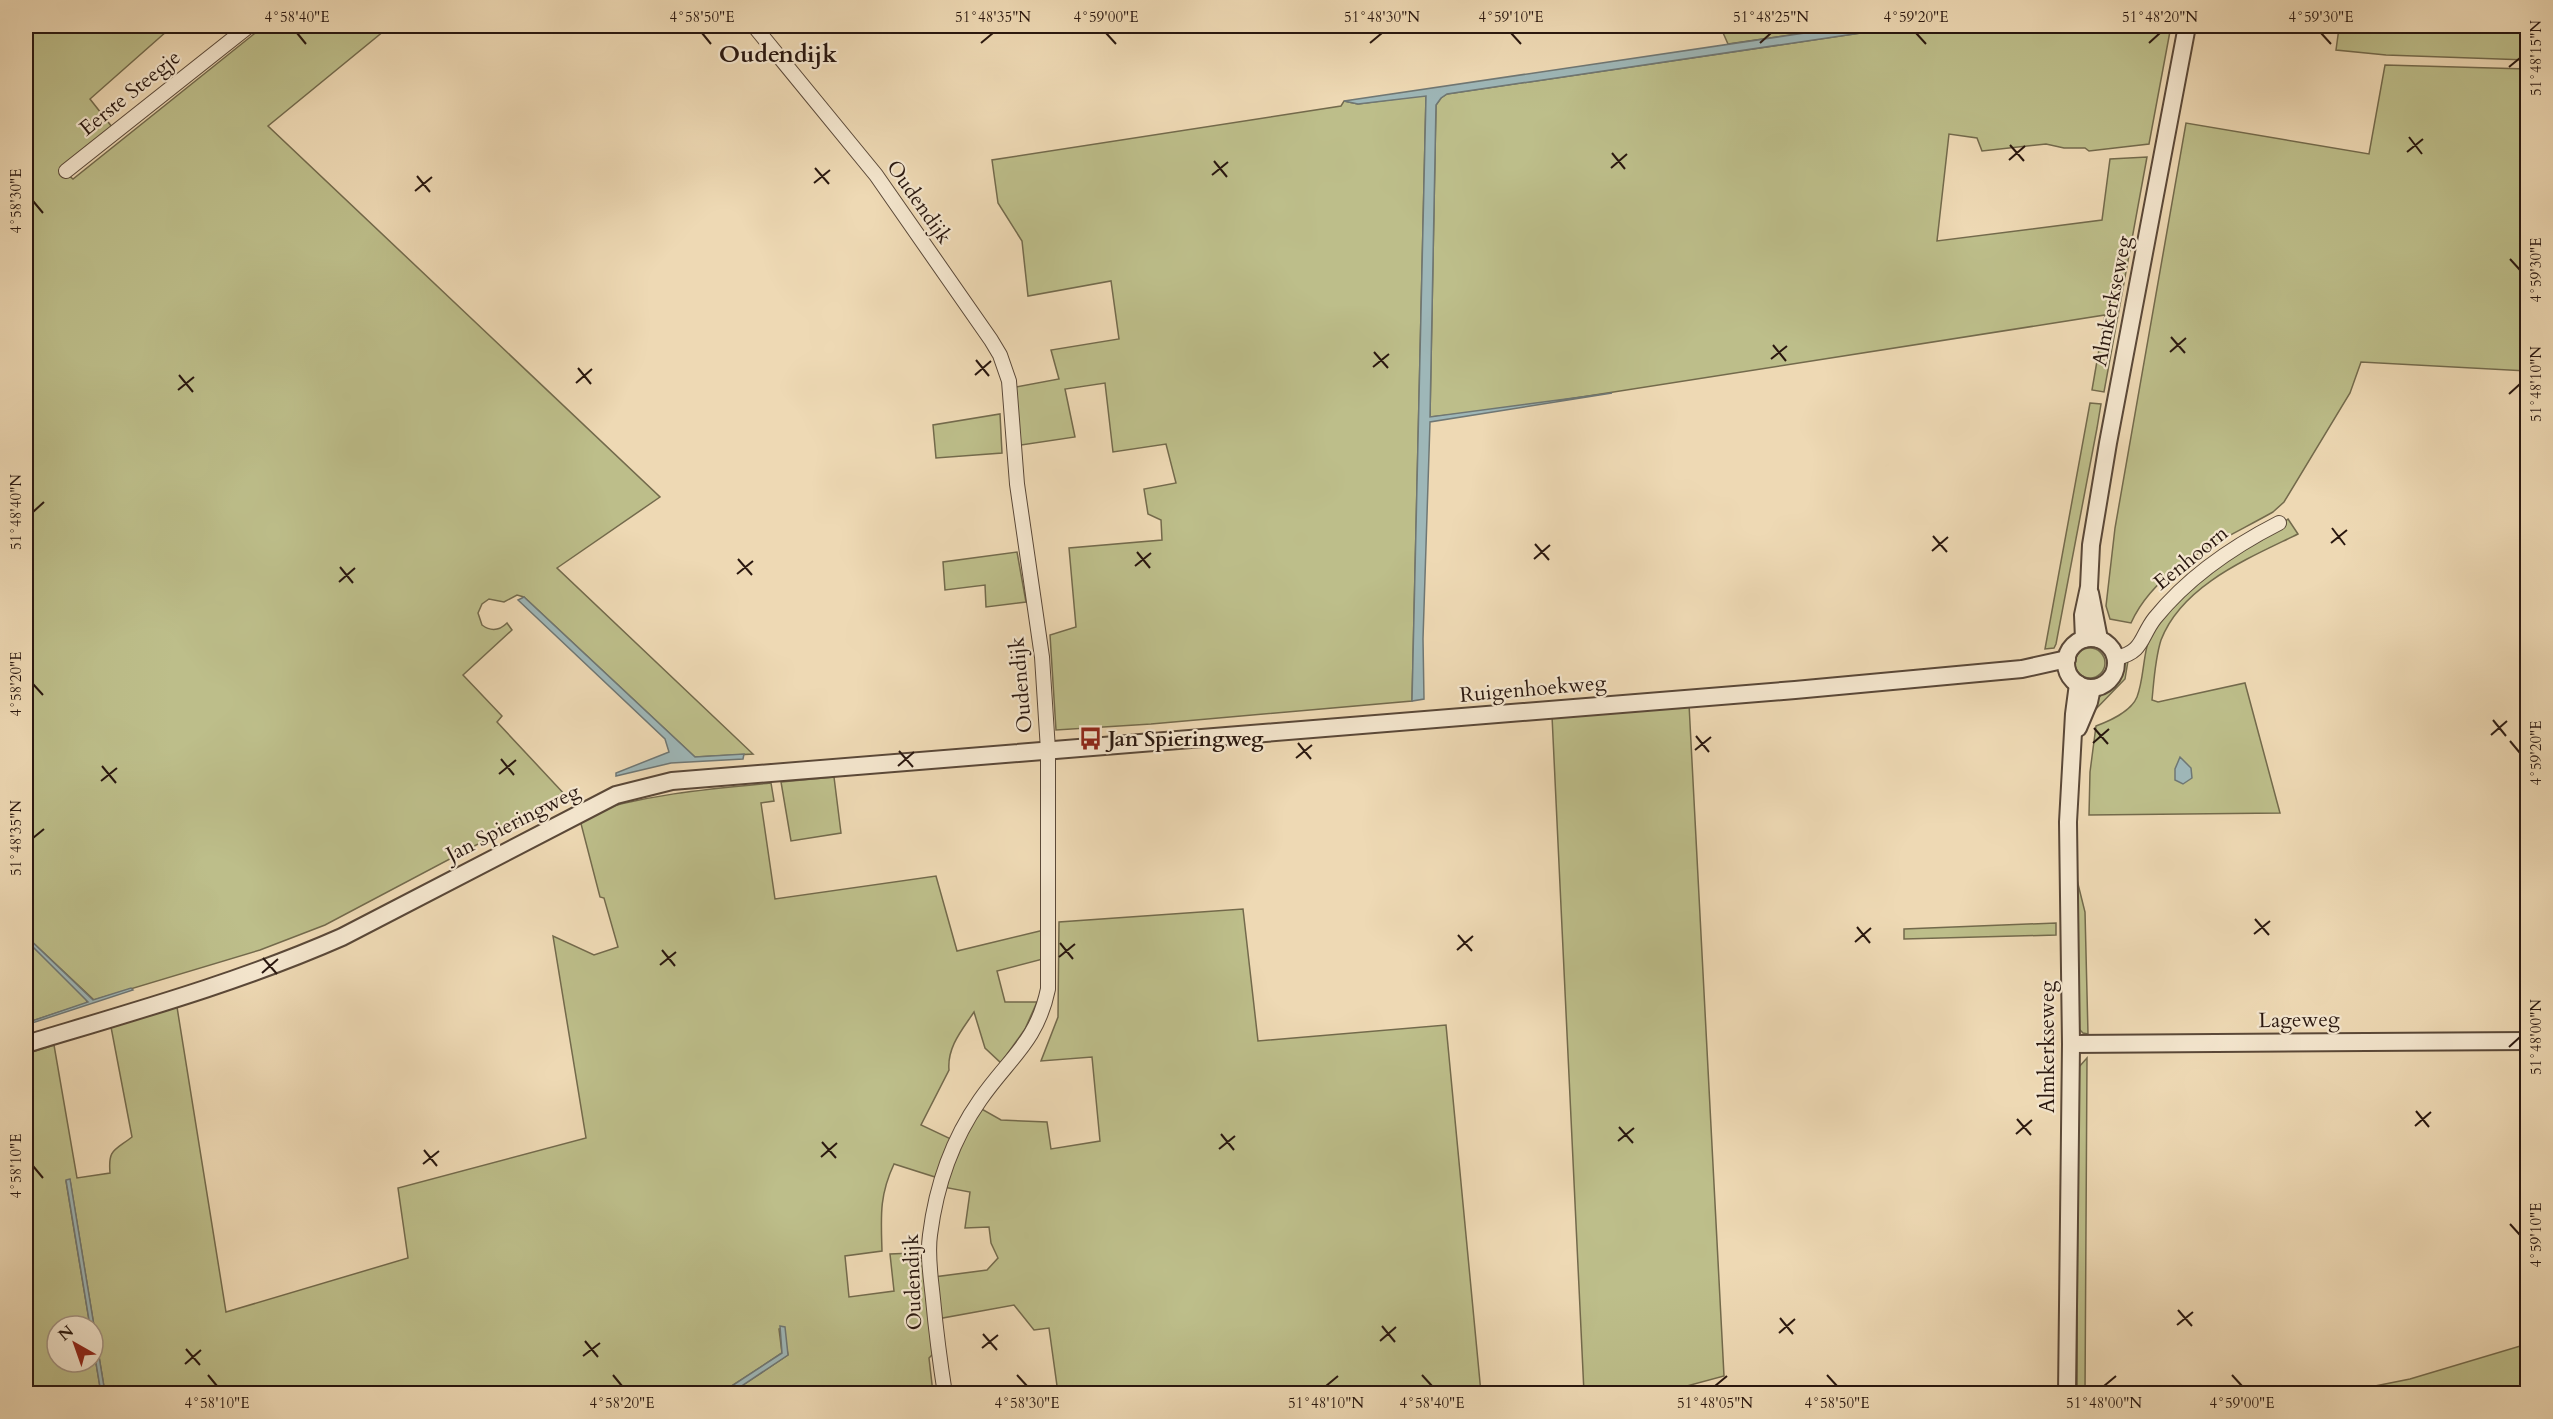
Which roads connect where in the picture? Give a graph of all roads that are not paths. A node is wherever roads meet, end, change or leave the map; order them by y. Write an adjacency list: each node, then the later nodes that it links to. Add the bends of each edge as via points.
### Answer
1 (249, 26): 4 (street, Eerste Steegje)
2 (754, 26): 9 (street, Oudendijk, via 876,175 1000,355 1010,381 1017,484 1042,657)
3 (2187, 26): 6 (street, Almkerkseweg, via 2091,545)
4 (66, 171)
5 (2279, 523): 7 (street, Eenhoorn, via 2243,541 2184,586 2151,623 2140,645 2130,655)
6 (2091, 639): 7 (street, via 2110,646); 8 (street, via 2076,644)
7 (2116, 658): 8 (street, via 2108,682)
8 (2076, 675): 9 (street, Ruigenhoekweg, via 2022,669); 12 (street, Almkerkseweg, via 2089,702 2074,737 2068,822)
9 (1048, 750): 11 (street, Jan Spieringweg, via 672,781 616,795 300,956); 13 (street, Oudendijk, via 1049,960 1043,1010 1035,1030 981,1099 956,1141 929,1236 929,1268)
10 (2528, 1041): 12 (street, Lageweg)
11 (26, 1044)
12 (2071, 1044): 14 (street, Almkerkseweg)
13 (945, 1394)
14 (2067, 1394)

